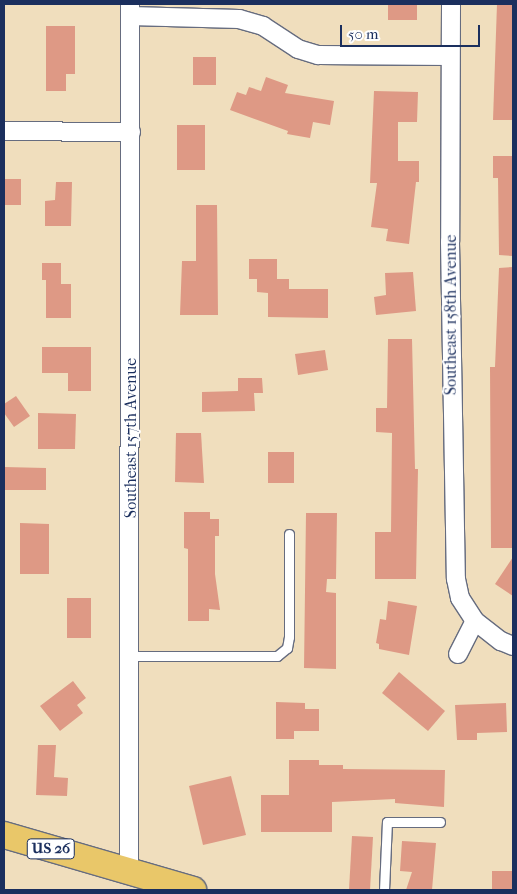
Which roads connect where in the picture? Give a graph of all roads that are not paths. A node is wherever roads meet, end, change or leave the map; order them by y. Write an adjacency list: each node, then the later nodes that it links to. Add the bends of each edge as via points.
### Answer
1 (451, 4): 3 (street, Southeast 158th Avenue)
2 (130, 10): 3 (street, via 239,19 263,26 298,49 318,55); 5 (street, Southeast 157th Avenue)
3 (450, 56): 7 (street, Southeast 158th Avenue, via 453,545 460,598)
4 (4, 131): 5 (street)
5 (131, 132): 10 (street, Southeast 157th Avenue)
6 (289, 534): 10 (lane, via 287,648 277,656)
7 (475, 620): 8 (street, Southeast 158th Avenue, via 501,641); 9 (street)
8 (513, 646)
9 (458, 654)
10 (130, 656): 13 (street, Southeast 157th Avenue)
11 (440, 822): 15 (lane, via 387,822)
12 (4, 835): 13 (main road, US 26)
13 (129, 872): 14 (main road, US 26)
14 (193, 890)
15 (384, 890)

